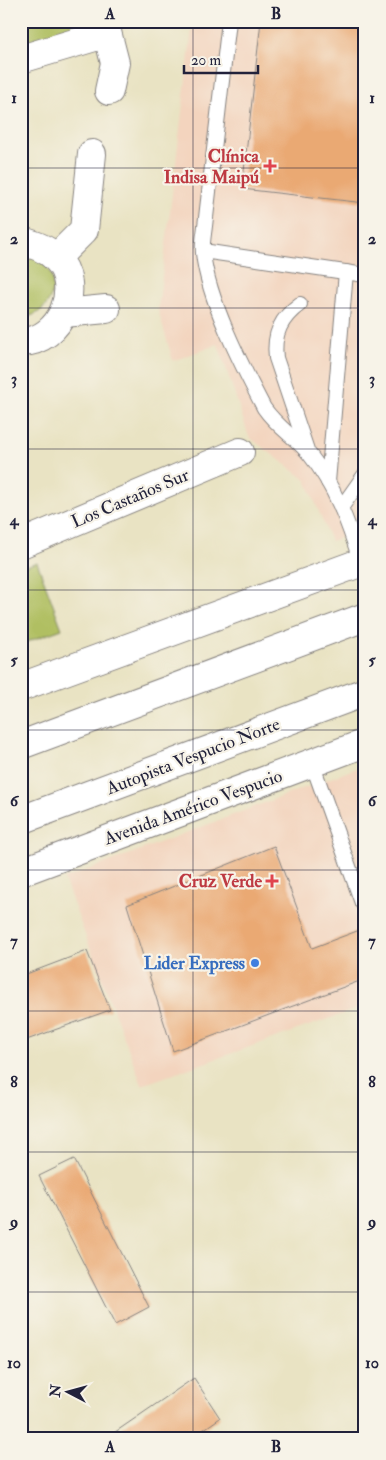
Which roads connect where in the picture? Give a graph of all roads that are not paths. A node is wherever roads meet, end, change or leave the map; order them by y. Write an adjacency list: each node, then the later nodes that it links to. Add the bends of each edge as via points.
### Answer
1 (229, 21): 7 (lane)
2 (107, 25): 3 (main road, via 98,36); 4 (main road, via 115,63)
3 (21, 59)
4 (109, 91)
5 (92, 154): 8 (main road, via 84,230)
6 (21, 241): 8 (main road, via 40,246)
7 (203, 252): 9 (lane); 16 (lane, via 212,293 259,398 271,418)
8 (56, 258): 13 (main road, via 68,285)
9 (346, 272): 10 (lane); 18 (lane)
10 (365, 275)
11 (300, 304): 16 (lane, via 281,322 274,346)
12 (106, 309): 13 (main road)
13 (64, 313): 14 (main road, via 42,336)
14 (21, 342)
15 (240, 452): 20 (main road, Los Castaños Sur)
16 (308, 453): 18 (lane)
17 (365, 474): 19 (lane)
18 (328, 482): 19 (lane)
19 (341, 508): 21 (lane)
20 (21, 544)
21 (363, 562): 23 (main road)
22 (365, 618): 26 (main road)
23 (21, 687)
24 (365, 692): 28 (main road, Autopista Vespucio Norte)
25 (365, 743): 27 (main road, Avenida Américo Vespucio)
26 (21, 745)
27 (312, 763): 29 (main road, Avenida Américo Vespucio); 30 (lane, via 362,903)
28 (21, 820)
29 (21, 872)
30 (365, 902)

